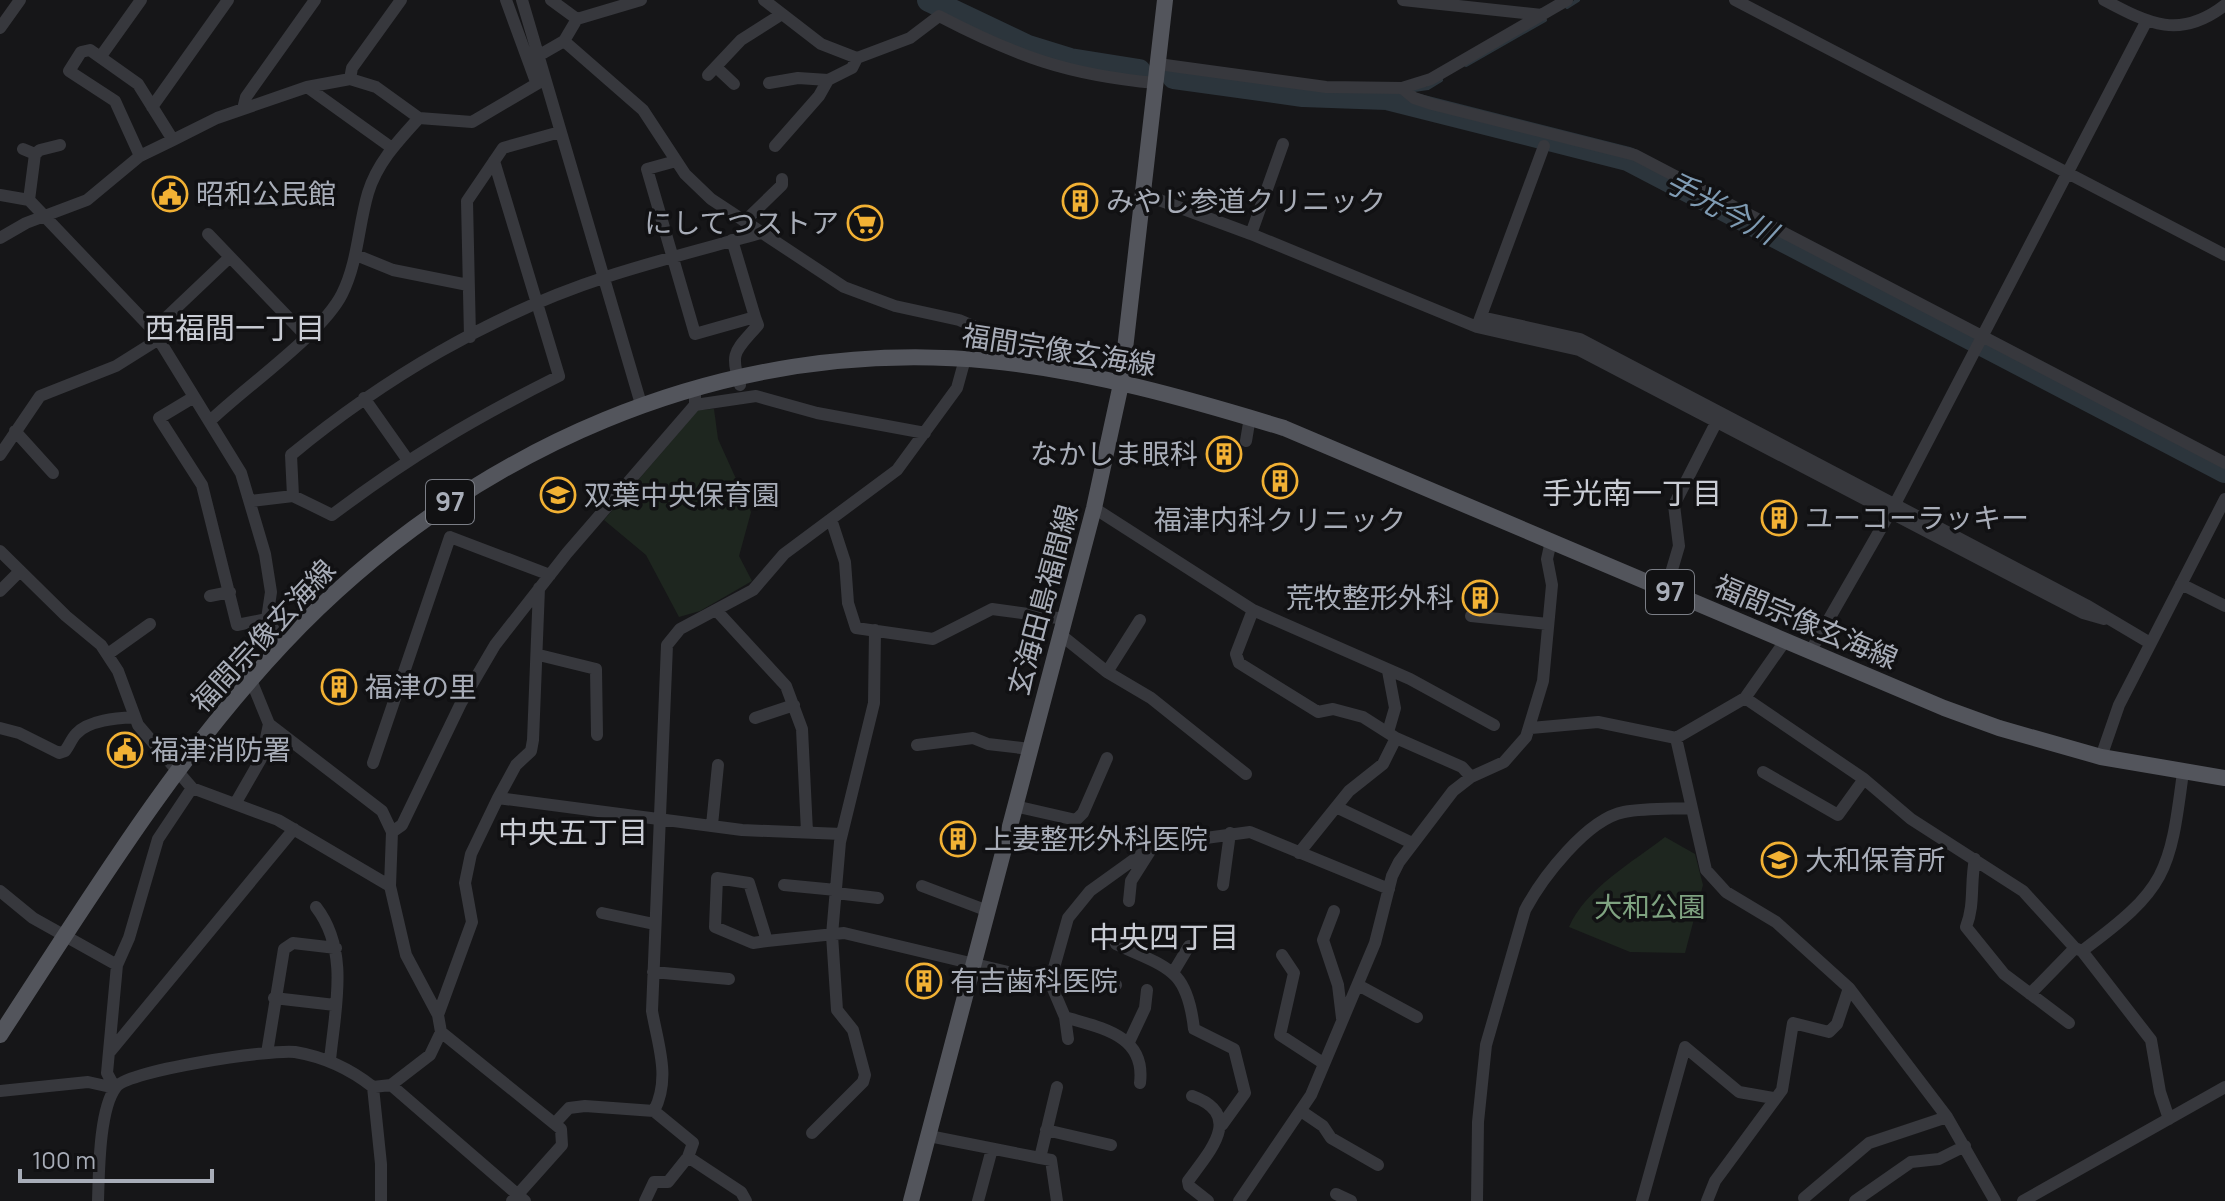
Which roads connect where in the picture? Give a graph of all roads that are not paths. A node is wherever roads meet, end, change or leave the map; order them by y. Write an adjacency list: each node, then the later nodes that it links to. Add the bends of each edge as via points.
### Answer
1 (141, 0): 23 (street)
2 (228, 0): 35 (street)
3 (315, 0): 36 (street, via 246,97)
4 (401, 0): 27 (street, via 352,68)
5 (506, 0): 28 (street)
6 (522, 0): 24 (street)
7 (551, 0): 19 (street)
8 (641, 0): 19 (street)
9 (764, 0): 17 (street)
10 (1165, 0): 26 (main road, 玄海田島福間線)
11 (1403, 0): 18 (street)
12 (1567, 0): 18 (street)
13 (1735, 0): 48 (street)
14 (2104, 0): 20 (street)
15 (12, 3): 21 (street)
16 (2225, 5): 20 (street, via 2199,23 2181,27)
17 (782, 14): 25 (street, via 821,44); 32 (street, via 741,40 712,71)
18 (1542, 15): 34 (street, via 1431,79)
19 (577, 19): 22 (street)
20 (2146, 22): 48 (street)
21 (0, 28)
22 (564, 41): 24 (street); 47 (street, via 643,110)
23 (101, 56): 35 (street, via 138,84); 45 (street, via 81,52 69,71 115,101)
24 (538, 56): 28 (street)
25 (857, 58): 29 (street, via 852,68); 31 (street, via 910,38 939,16 1044,64)
26 (1158, 64): 31 (main road, 玄海田島福間線); 34 (street, via 1326,87)
27 (350, 79): 33 (street); 37 (street, via 376,87)
28 (540, 80): 37 (street, via 472,122); 38 (street)
29 (828, 80): 30 (street); 42 (street)
30 (769, 83)
31 (1156, 83): 50 (main road, 玄海田島福間線)
32 (734, 84)
33 (307, 87): 36 (street); 44 (street)
34 (1402, 88): 72 (street, via 1432,104 1635,155)
35 (152, 107): 39 (street)
36 (243, 109): 39 (street)
37 (419, 118): 44 (street)
38 (560, 132): 46 (street, via 503,148); 64 (street)
39 (173, 140): 45 (street)
40 (1283, 144): 57 (street)
41 (60, 145): 52 (street, via 29,152)
42 (775, 146)
43 (1544, 146): 68 (street)
44 (392, 148): 60 (street, via 368,193)
45 (140, 156): 53 (street, via 87,200)
46 (494, 161): 65 (street, via 467,201); 66 (street)
47 (676, 161): 54 (street, via 697,188); 63 (street, via 647,169)
48 (2068, 174): 61 (street); 72 (street)
49 (782, 179): 54 (street)
50 (1143, 194): 57 (street); 76 (main road, 玄海田島福間線)
51 (0, 195): 52 (street)
52 (29, 200): 53 (street)
53 (42, 217): 58 (street); 69 (street, via 113,284)
54 (746, 220): 55 (street)
55 (764, 232): 59 (street); 74 (street, via 844,287 985,331)
56 (208, 234): 62 (street)
57 (1251, 234): 68 (street)
58 (0, 238)
59 (732, 240): 63 (street); 67 (street)
60 (356, 255): 65 (street, via 393,270); 70 (street, via 342,295)
61 (2225, 255)
62 (230, 257): 69 (street); 70 (street)
63 (672, 258): 64 (street); 67 (street, via 695,334)
64 (604, 278): 66 (street); 81 (street)
65 (468, 285): 71 (street)
66 (538, 305): 71 (street); 90 (street, via 559,376)
67 (755, 317): 75 (street, via 758,325 733,354)
68 (1479, 322): 84 (street, via 1568,345)
69 (156, 334): 79 (street); 86 (street, via 116,366 40,396)
70 (306, 336): 85 (street)
71 (470, 337): 80 (street)
72 (1981, 340): 91 (street); 97 (street)
73 (965, 359): 74 (main road, 福間宗像玄海線 / 97); 75 (main road, 福間宗像玄海線 / 97, via 861,358); 87 (street, via 957,388)
74 (990, 361): 76 (main road, 福間宗像玄海線 / 97)
75 (737, 375): 77 (main road, 福間宗像玄海線 / 97); 78 (street)
76 (1121, 384): 83 (main road, 福間宗像玄海線 / 97); 96 (main road, 玄海田島福間線)
77 (695, 387): 81 (main road, 福間宗像玄海線 / 97); 82 (street)
78 (743, 395): 82 (street); 87 (street)
79 (194, 397): 85 (street); 107 (street, via 159,418 202,485)
80 (364, 398): 90 (street); 93 (street, via 291,455)
81 (641, 404): 121 (main road, 福間宗像玄海線 / 97, via 583,427 449,502 372,560)
82 (695, 405): 102 (street)
83 (1250, 417): 88 (street); 99 (main road, 福間宗像玄海線 / 97)
84 (1719, 417): 97 (street); 105 (street, via 1674,505 1679,546)
85 (210, 421): 95 (street)
86 (15, 431): 89 (street); 92 (street)
87 (925, 433): 98 (street, via 897,470)
88 (1246, 441)
89 (0, 455)
90 (407, 459): 93 (street, via 332,515)
91 (2225, 463)
92 (53, 473)
93 (293, 496): 95 (street)
94 (2225, 499): 103 (street)
95 (251, 501): 113 (street, via 271,592)
96 (1094, 508): 111 (street); 117 (main road, 玄海田島福間線)
97 (1892, 508): 120 (street); 122 (street)
98 (831, 519): 110 (street, via 784,554 753,590); 118 (street, via 845,562 856,628)
99 (1551, 541): 105 (main road, 福間宗像玄海線 / 97); 116 (street)
100 (0, 551): 101 (street)
101 (19, 572): 106 (street); 123 (street)
102 (550, 575): 104 (street); 143 (street, via 452,531)
103 (2181, 584): 109 (street); 120 (street)
104 (539, 588): 124 (street); 161 (street, via 495,645 402,825)
105 (1666, 590): 119 (main road, 福間宗像玄海線 / 97)
106 (0, 591)
107 (230, 592): 108 (street); 113 (street, via 237,625)
108 (210, 596)
109 (2225, 606)
110 (716, 610): 129 (street, via 786,686); 158 (street, via 680,629 667,645)
111 (1253, 610): 125 (street); 137 (street, via 1236,654 1239,663 1318,712 1346,711)
112 (1471, 616): 116 (street)
113 (267, 619): 121 (street)
114 (1140, 620): 126 (street)
115 (150, 624): 123 (street)
116 (1548, 624): 135 (street, via 1543,681)
117 (1063, 627): 118 (street, via 1010,609 992,609 933,639); 126 (street); 140 (main road, 玄海田島福間線)
118 (875, 630): 164 (street, via 874,703)
119 (1785, 641): 122 (main road, 福間宗像玄海線 / 97); 128 (street)
120 (2150, 643): 141 (street)
121 (283, 644): 127 (main road, 福間宗像玄海線 / 97)
122 (1810, 652): 141 (main road, 福間宗像玄海線 / 97, via 1999,728)
123 (108, 654): 130 (street)
124 (539, 655): 136 (street, via 596,669); 153 (street, via 531,751 516,765)
125 (1388, 671): 133 (street); 137 (street, via 1395,708)
126 (1107, 672): 148 (street, via 1151,698)
127 (251, 680): 132 (street); 145 (main road, 福間宗像玄海線 / 97)
128 (1745, 698): 138 (street); 151 (street)
129 (794, 705): 131 (street); 162 (street, via 802,729)
130 (134, 717): 134 (street, via 84,728 59,753); 145 (street)
131 (755, 718)
132 (269, 724): 154 (street, via 262,757); 161 (street, via 361,792 382,811)
133 (1494, 725)
134 (0, 728)
135 (1531, 728): 138 (street, via 1598,722); 149 (street, via 1504,762)
136 (597, 735)
137 (1392, 735): 149 (street, via 1462,767); 156 (street, via 1383,764)
138 (1676, 738): 157 (street)
139 (917, 745): 140 (street, via 973,738)
140 (1030, 749): 155 (main road, 玄海田島福間線)
141 (2101, 757): 147 (main road, 福間宗像玄海線 / 97)
142 (1107, 758): 155 (street, via 1076,820)
143 (373, 763)
144 (718, 765): 159 (street)
145 (177, 771): 152 (street); 184 (main road, 福間宗像玄海線 / 97)
146 (1763, 772): 151 (street, via 1838,815)
147 (2183, 772): 150 (main road, 福間宗像玄海線 / 97); 189 (street, via 2172,854 2163,875 2123,921)
148 (1246, 774)
149 (1471, 777): 165 (street, via 1453,791)
150 (2225, 778)
151 (1864, 779): 168 (street, via 1911,819)
152 (192, 788): 154 (street); 191 (street, via 158,839)
153 (498, 798): 158 (street); 204 (street, via 471,854 465,883 472,922)
154 (235, 804): 160 (street)
155 (1015, 806): 179 (main road, 玄海田島福間線)
156 (1336, 807): 165 (street); 167 (street)
157 (1692, 808): 199 (street, via 1706,870 1726,892 1776,922); 254 (street, via 1622,812 1605,820 1585,833 1535,891 1486,1045)
158 (659, 819): 159 (street); 182 (street)
159 (712, 825): 162 (street)
160 (294, 829): 171 (street); 213 (street)
161 (392, 832): 171 (street)
162 (807, 832): 164 (street)
163 (1230, 833): 166 (street); 167 (street, via 1261,836); 170 (street)
164 (842, 834): 175 (street)
165 (1412, 843): 173 (street)
166 (1154, 845): 177 (street, via 1131,881); 196 (street, via 1077,903)
167 (1299, 853): 173 (street)
168 (1975, 859): 189 (street, via 2023,891); 201 (street, via 1973,910 1966,927 2004,974)
169 (784, 885): 175 (street)
170 (1223, 885)
171 (390, 886): 204 (street, via 406,955)
172 (922, 886): 179 (street)
173 (1389, 889): 198 (street)
174 (0, 891): 184 (street)
175 (836, 892): 176 (street); 183 (street)
176 (878, 898)
177 (1129, 901)
178 (316, 907): 188 (street)
179 (988, 911): 192 (main road, 玄海田島福間線)
180 (1334, 911): 207 (street, via 1323,940)
181 (602, 913): 182 (street)
182 (654, 924): 194 (street)
183 (832, 935): 185 (street); 192 (street, via 857,936); 233 (street, via 837,1010 853,1030 865,1075)
184 (64, 936): 191 (street); 210 (main road, 福間宗像玄海線 / 97)
185 (767, 941): 185 (street, via 749,883 717,878 715,927 753,943)
186 (1116, 944): 193 (street)
187 (1189, 946): 193 (street)
188 (336, 948): 202 (street, via 288,945); 203 (street)
189 (2078, 950): 201 (street); 229 (street, via 2151,1040)
190 (1282, 955): 216 (street, via 1294,973 1280,1035)
191 (117, 965): 213 (street)
192 (974, 965): 196 (street); 234 (main road, 玄海田島福間線)
193 (1174, 971): 231 (street, via 1191,1003 1194,1029 1234,1049 1245,1093)
194 (653, 972): 195 (street); 226 (street, via 652,1011 664,1067)
195 (729, 979)
196 (1050, 982): 197 (street, via 1085,976); 205 (street)
197 (1116, 985)
198 (1358, 985): 206 (street); 207 (street)
199 (1849, 988): 225 (street, via 1829,1032 1793,1023 1785,1081); 228 (street)
200 (1147, 990): 212 (street)
201 (2030, 994): 208 (street)
202 (274, 998): 203 (street); 214 (street)
203 (335, 1005): 215 (street)
204 (438, 1015): 209 (street)
205 (1065, 1017): 211 (street); 212 (street, via 1117,1033)
206 (1417, 1017)
207 (1342, 1018): 216 (street)
208 (2069, 1023)
209 (441, 1032): 218 (street, via 430,1055); 230 (street)
210 (0, 1035)
211 (1068, 1039)
212 (1129, 1042): 217 (street, via 1141,1066)
213 (109, 1053): 222 (street, via 107,1073)
214 (267, 1053): 215 (street, via 295,1052); 222 (street, via 150,1071)
215 (330, 1060): 219 (street)
216 (1323, 1063): 227 (street)
217 (1140, 1083)
218 (391, 1085): 219 (street); 243 (street)
219 (373, 1087): 245 (street)
220 (1057, 1087): 232 (street)
221 (2225, 1087): 229 (street)
222 (115, 1088): 223 (street, via 88,1082); 244 (street, via 106,1116)
223 (0, 1091)
224 (1192, 1096): 231 (street, via 1206,1101)
225 (1773, 1098): 255 (street, via 1739,1092 1685,1047); 256 (street, via 1715,1181)
226 (654, 1111): 230 (street, via 585,1106 569,1108); 238 (street, via 693,1143)
227 (1301, 1111): 240 (street, via 1331,1138); 252 (street)
228 (1947, 1117): 236 (street); 242 (street, via 1869,1143)
229 (2169, 1119): 259 (street)
230 (555, 1123): 243 (street, via 564,1136 562,1145)
231 (1222, 1125): 251 (street, via 1188,1181)
232 (1046, 1130): 235 (street); 239 (street)
233 (812, 1133)
234 (929, 1136): 237 (street); 248 (main road, 玄海田島福間線)
235 (1111, 1145)
236 (1965, 1146): 257 (street, via 1939,1159 1911,1162); 258 (street)
237 (992, 1149): 239 (street); 249 (street)
238 (688, 1157): 246 (street, via 668,1182 654,1182); 247 (street, via 741,1192)
239 (1040, 1158): 250 (street, via 1051,1160)
240 (1378, 1165)
241 (1336, 1194): 253 (street)
242 (1804, 1198)
243 (519, 1199)
244 (98, 1201)
245 (381, 1201)
246 (645, 1201)
247 (746, 1201)
248 (911, 1201)
249 (978, 1201)
250 (1057, 1201)
251 (1208, 1201)
252 (1239, 1201)
253 (1351, 1201)
254 (1477, 1201)
255 (1642, 1201)
256 (1707, 1201)
257 (1855, 1201)
258 (1995, 1201)
259 (2023, 1201)

